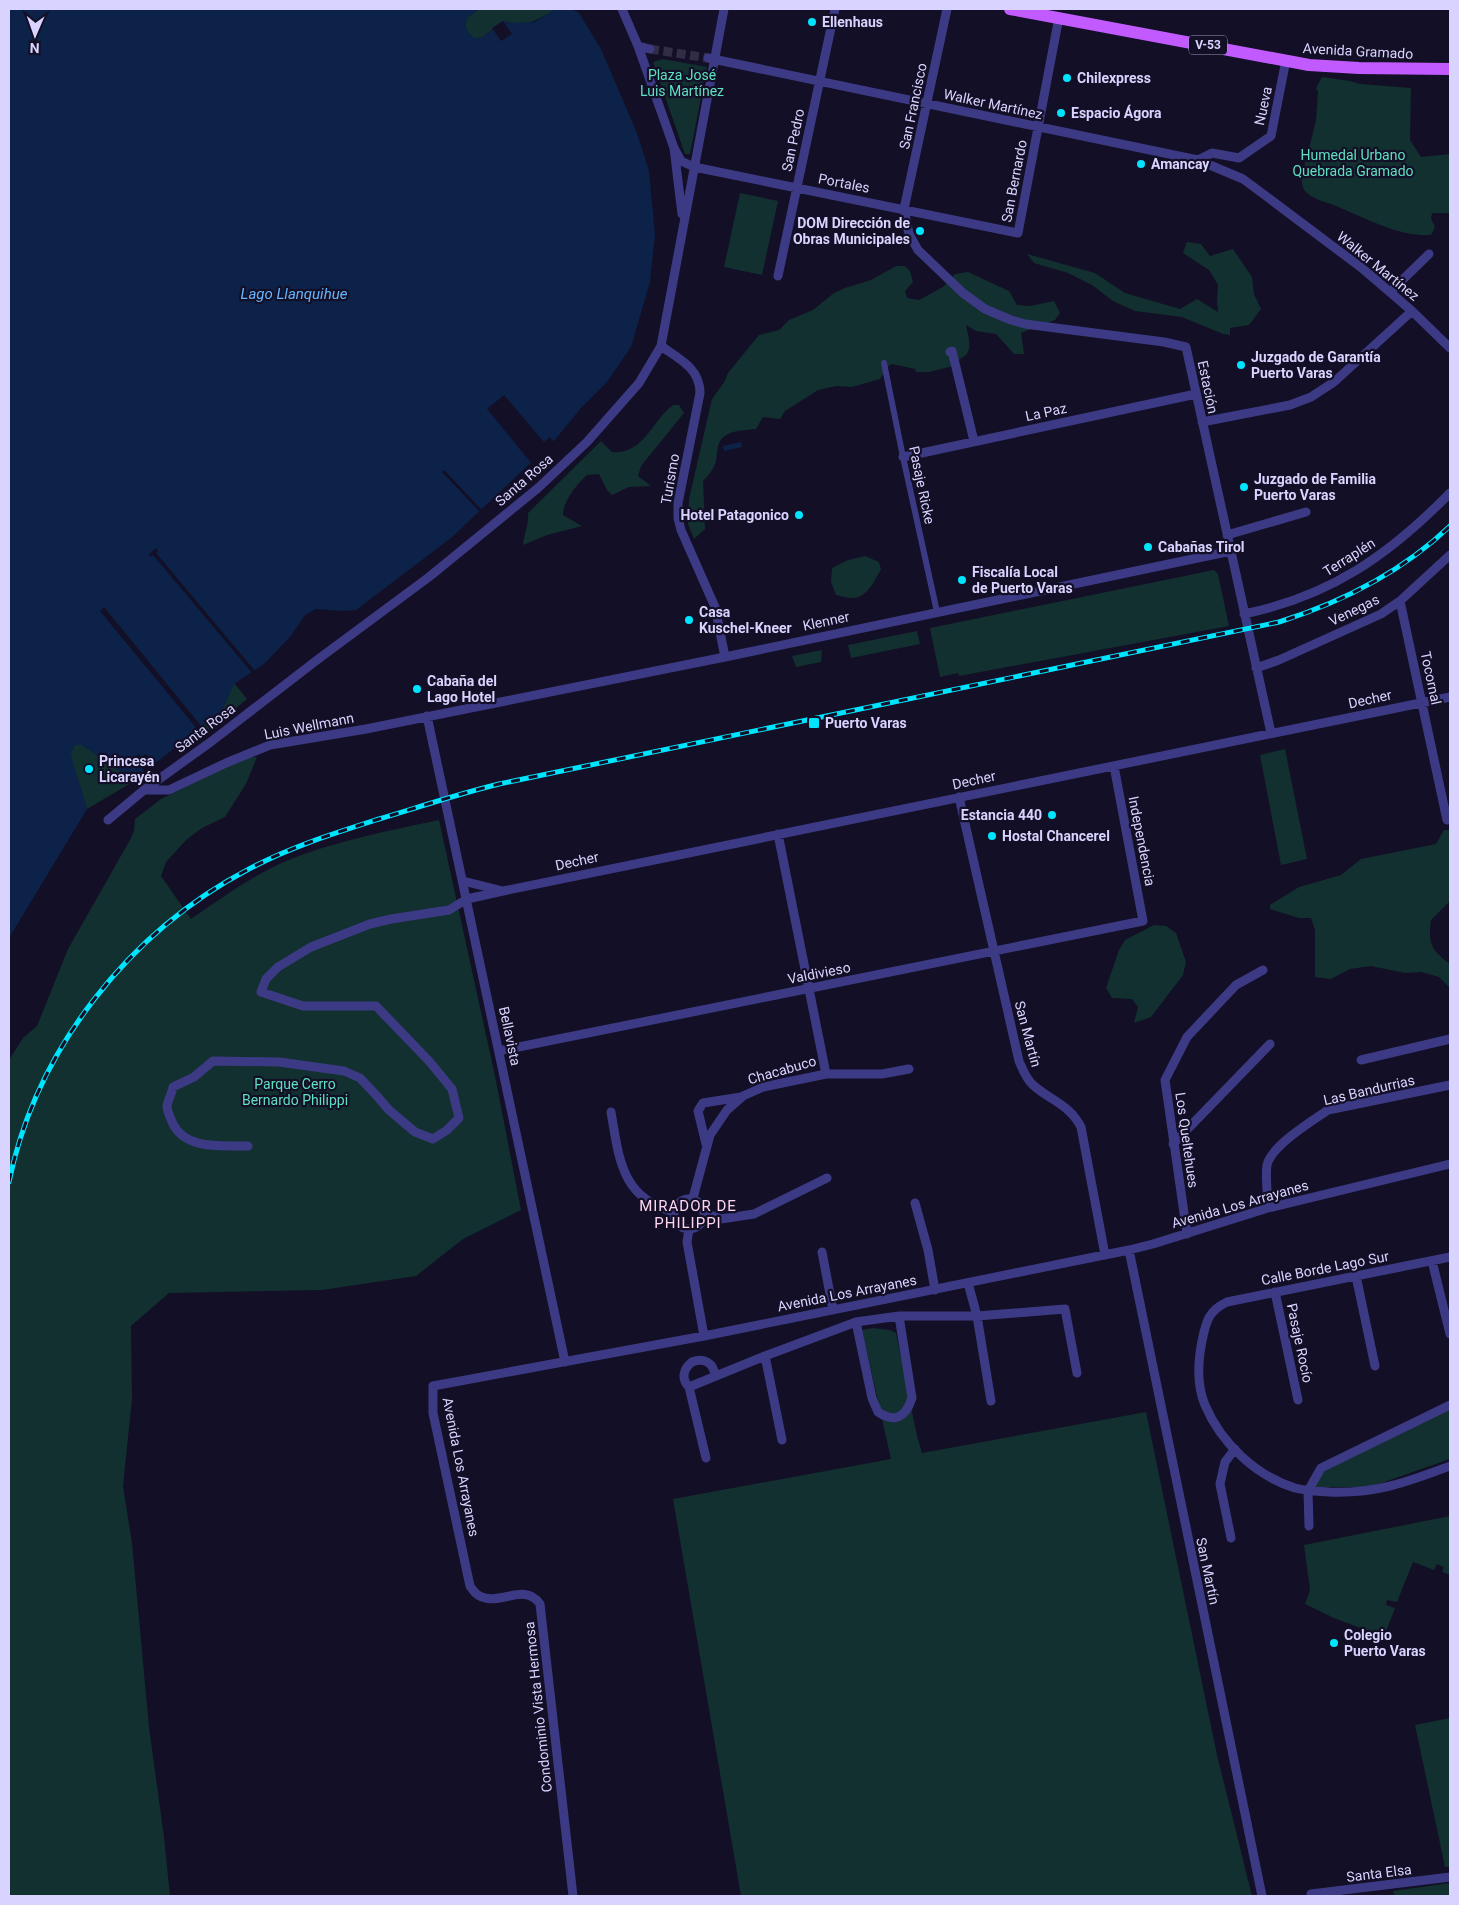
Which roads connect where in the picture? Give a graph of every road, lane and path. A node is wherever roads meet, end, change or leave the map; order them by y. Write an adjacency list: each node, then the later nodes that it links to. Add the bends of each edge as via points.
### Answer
1 (622, 9): 8 (street)
2 (724, 9): 10 (street, Santa Rosa)
3 (835, 9): 13 (street, San Pedro)
4 (947, 9): 14 (street, San Francisco)
5 (1010, 9): 7 (main road)
6 (1028, 9): 7 (main road)
7 (1059, 17): 11 (main road, Avenida Gramado / V-53); 15 (street, San Bernardo)
8 (638, 46): 9 (street); 16 (street)
9 (650, 48)
10 (711, 59): 13 (street, Walker Martínez); 18 (street, Santa Rosa)
11 (1286, 60): 12 (main road, Avenida Gramado / V-53, via 1358,68); 17 (street, Nueva, via 1271,136 1240,158 1212,153)
12 (1450, 68)
13 (819, 81): 14 (street, Walker Martínez); 19 (street, San Pedro)
14 (927, 104): 15 (street, Walker Martínez); 20 (street, San Francisco)
15 (1038, 128): 17 (street, Walker Martínez); 22 (street, San Bernardo)
16 (674, 148): 18 (street, Portales, via 681,161); 21 (street)
17 (1198, 160): 25 (street, Walker Martínez, via 1242,179)
18 (694, 167): 19 (street, Portales); 21 (street, Santa Rosa)
19 (797, 188): 20 (street, Portales); 24 (street, San Pedro)
20 (904, 209): 22 (street, Portales); 31 (street, Estación, via 909,234 918,250 963,294 985,309 1025,324 1186,347)
21 (682, 232): 27 (street, Santa Rosa)
22 (1018, 233)
23 (1429, 254): 25 (street)
24 (778, 276)
25 (1390, 292): 26 (street, Walker Martínez)
26 (1412, 311): 28 (street, Walker Martínez); 32 (street, via 1334,382 1311,396 1290,405)
27 (661, 346): 43 (street, Turismo, via 691,368 699,382 700,393 678,503 678,518 715,607); 50 (street, Santa Rosa, via 639,383 587,442 538,488 428,577)
28 (1450, 348)
29 (950, 352): 33 (street)
30 (884, 363): 34 (street, Pasaje Ricke)
31 (1196, 394): 32 (street, Estación); 33 (street, La Paz)
32 (1202, 422): 37 (street, Estación)
33 (974, 441): 34 (street, La Paz)
34 (903, 457): 41 (street, Pasaje Ricke)
35 (1450, 493): 42 (street, Terraplén, via 1412,530 1356,571 1294,602)
36 (1306, 512): 37 (street)
37 (1227, 535): 38 (street, Estación)
38 (1230, 551): 41 (street, Klenner); 42 (street, Estación)
39 (1450, 555): 40 (street, Venegas)
40 (1400, 601): 44 (street, Venegas, via 1370,620); 46 (street, Tocornal)
41 (937, 612): 43 (street, Klenner)
42 (1244, 614): 44 (street, Estación)
43 (725, 657): 47 (street, Klenner)
44 (1256, 668): 48 (street, Estación)
45 (1450, 697): 46 (street, Decher)
46 (1422, 703): 48 (street, Decher); 53 (street, Tocornal)
47 (427, 716): 50 (street, Luis Wellmann, via 270,746 169,790); 55 (street, Bellavista)
48 (1271, 733): 49 (street, Decher)
49 (1114, 766): 51 (street, Decher); 58 (street, Independencia)
50 (144, 790): 52 (street, Santa Rosa)
51 (959, 797): 54 (street, Decher); 59 (street, San Martín)
52 (108, 820)
53 (1447, 820)
54 (778, 834): 56 (street, Decher); 61 (street, Chacabuco)
55 (463, 881): 56 (street, Decher); 57 (street, Bellavista)
56 (503, 891): 57 (street, Decher)
57 (467, 899): 64 (street, Bellavista); 73 (street, Decher, via 449,910 370,924 311,947 278,967 266,979 261,992 303,1006 376,1006 429,1060 452,1089 459,1118 433,1139 415,1132 389,1110 360,1078 344,1071 308,1065 213,1060 194,1077 173,1088 167,1106 170,1119 186,1138 213,1146)
58 (1143, 921): 59 (street, Valdivieso)
59 (994, 952): 61 (street, Valdivieso); 85 (street, San Martín, via 1019,1061 1026,1077 1064,1105 1081,1127)
60 (1263, 970): 72 (street, Los Queltehues, via 1236,985 1187,1037 1165,1080)
61 (809, 989): 64 (street, Valdivieso); 67 (street, Chacabuco)
62 (1450, 1039): 65 (street)
63 (1270, 1044): 72 (street)
64 (499, 1051): 99 (street, Bellavista)
65 (1361, 1060)
66 (909, 1069): 67 (street, via 882,1074)
67 (826, 1074): 69 (street, Chacabuco, via 762,1087)
68 (1450, 1085): 78 (street, Las Bandurrias, via 1328,1110 1311,1121 1272,1154 1267,1165)
69 (743, 1096): 71 (street, Chacabuco, via 720,1117); 71 (street, via 702,1103 698,1110)
70 (611, 1112): 79 (street, via 619,1157 631,1184 650,1202)
71 (706, 1144): 76 (street, Chacabuco)
72 (1173, 1144): 82 (street, Los Queltehues)
73 (248, 1146)
74 (1450, 1164): 78 (street, Avenida Los Arrayanes)
75 (827, 1178): 80 (street, via 754,1214 721,1219)
76 (693, 1198): 79 (street, via 680,1201); 80 (street, via 700,1202)
77 (915, 1203): 90 (street, via 928,1250)
78 (1268, 1208): 82 (street, Avenida Los Arrayanes)
79 (674, 1212): 81 (street, via 676,1222)
80 (705, 1213): 81 (street, via 702,1223)
81 (689, 1229): 97 (street, via 687,1242)
82 (1187, 1234): 83 (street, Avenida Los Arrayanes)
83 (1129, 1250): 85 (street, Avenida Los Arrayanes); 118 (street, San Martín)
84 (822, 1252): 92 (street)
85 (1105, 1255): 89 (street, Avenida Los Arrayanes)
86 (1450, 1257): 87 (street, Calle Borde Lago Sur)
87 (1432, 1261): 88 (street, Calle Borde Lago Sur); 96 (street)
88 (1356, 1276): 91 (street, Calle Borde Lago Sur); 100 (street)
89 (968, 1283): 90 (street, Avenida Los Arrayanes); 94 (street)
90 (934, 1290): 92 (street, Avenida Los Arrayanes)
91 (1275, 1292): 104 (street, Pasaje Rocío); 108 (street, Calle Borde Lago Sur, via 1227,1302 1209,1315 1200,1355 1202,1391 1212,1418)
92 (832, 1310): 97 (street, Avenida Los Arrayanes)
93 (898, 1316): 94 (street); 95 (street); 95 (street, via 912,1398 908,1410 899,1417 890,1418 878,1412 872,1398)
94 (977, 1316): 101 (street, via 1065,1309); 105 (street)
95 (856, 1322): 98 (street)
96 (1450, 1334)
97 (704, 1336): 99 (street, Avenida Los Arrayanes)
98 (765, 1356): 102 (street); 107 (street)
99 (565, 1362): 114 (street, Avenida Los Arrayanes, via 433,1386 433,1412)
100 (1375, 1366)
101 (1077, 1373)
102 (715, 1376): 103 (street); 103 (street, via 710,1364 701,1360 692,1362 684,1372 684,1380)
103 (689, 1387): 109 (street)
104 (1298, 1400)
105 (991, 1401)
106 (1450, 1405): 111 (street, via 1321,1468)
107 (782, 1440)
108 (1235, 1449): 111 (street, via 1262,1472 1284,1484); 113 (street, via 1225,1462 1220,1484)
109 (706, 1458)
110 (1450, 1466): 111 (street, via 1372,1490)
111 (1308, 1491): 112 (street)
112 (1309, 1526)
113 (1231, 1538)
114 (468, 1576): 117 (street, Condominio Vista Hermosa, via 470,1586 478,1595 490,1599 525,1594 536,1598 540,1604)
115 (1450, 1877): 116 (street, Santa Elsa)
116 (1312, 1894)
117 (573, 1896)
118 (1262, 1896)

